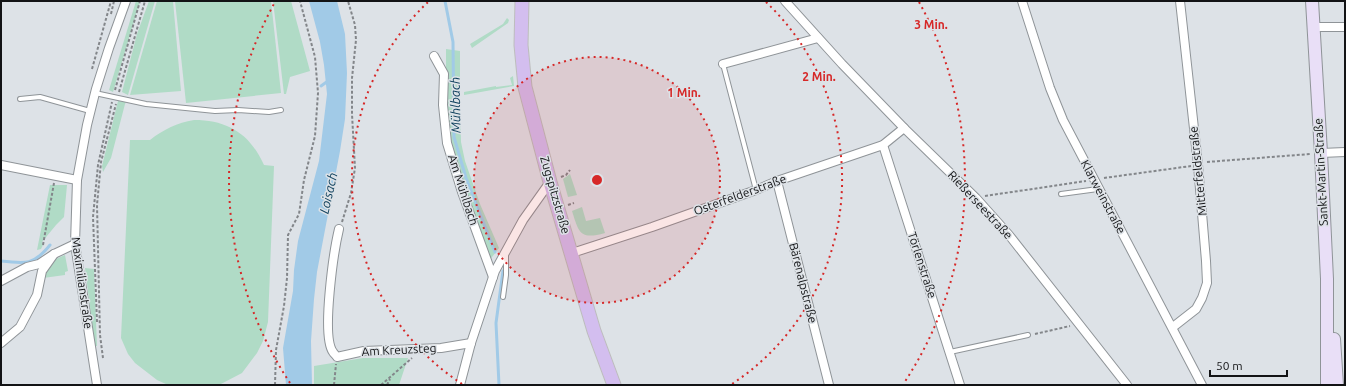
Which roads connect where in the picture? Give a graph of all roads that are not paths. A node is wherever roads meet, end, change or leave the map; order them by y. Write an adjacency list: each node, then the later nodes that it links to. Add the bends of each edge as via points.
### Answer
1 (126, 1): 12 (street, Maximilianstraße)
2 (522, 1): 23 (main road, Zugspitzstraße, via 521,45 525,87)
3 (785, 1): 9 (street, Rießerseestraße)
4 (1022, 1): 25 (street, Klarweinstraße, via 1060,114)
5 (1180, 1): 36 (street, Mitterfeldstraße, via 1207,283 1196,309)
6 (1312, 1): 7 (main road, Sankt-Martin-Straße)
7 (1314, 27): 8 (street); 19 (main road, Sankt-Martin-Straße)
8 (1345, 27)
9 (818, 38): 11 (street); 16 (street, Rießerseestraße)
10 (434, 56): 32 (street, Am Mühlbach, via 444,74 443,105 447,143 462,192)
11 (723, 64): 24 (lane)
12 (95, 93): 14 (lane, via 146,104 215,111); 15 (street, Maximilianstraße)
13 (20, 99): 15 (lane, via 40,97)
14 (281, 110)
15 (90, 111): 21 (street, Maximilianstraße)
16 (904, 128): 17 (street, Osterfelderstraße); 46 (street, Rießerseestraße, via 976,198 1009,235)
17 (883, 145): 22 (street, Osterfelderstraße); 40 (street, Törlenstraße)
18 (1345, 152): 19 (street)
19 (1321, 153): 35 (main road, Sankt-Martin-Straße)
20 (1, 165): 21 (street)
21 (77, 180): 28 (street, Maximilianstraße)
22 (777, 181): 24 (street, Osterfelderstraße); 44 (street, Bärenalpstraße)
23 (550, 182): 29 (street, via 523,220); 31 (main road, Zugspitzstraße)
24 (756, 190): 31 (street, Osterfelderstraße)
25 (1098, 190): 26 (lane); 36 (street, Klarweinstraße)
26 (1062, 194)
27 (339, 229): 39 (street, Am Kreuzsteg, via 329,288 329,342 332,352 337,356 364,351 441,348)
28 (75, 244): 30 (street); 41 (street, Maximilianstraße)
29 (505, 253): 32 (street); 34 (lane)
30 (54, 254): 33 (street); 38 (street, via 42,272 37,295 20,327)
31 (572, 254): 43 (main road, Zugspitzstraße, via 594,331)
32 (494, 274): 39 (street)
33 (1, 281)
34 (503, 297)
35 (1328, 317): 48 (main road, Sankt-Martin-Straße); 49 (main road, Sankt-Martin-Straße, via 1334,331)
36 (1173, 327): 47 (street, Klarweinstraße)
37 (1028, 335): 40 (lane)
38 (1, 343)
39 (471, 343): 42 (street)
40 (950, 352): 45 (street, Törlenstraße)
41 (97, 385)
42 (460, 385)
43 (614, 385)
44 (829, 385)
45 (960, 385)
46 (1127, 385)
47 (1202, 385)
48 (1327, 385)
49 (1336, 385)

